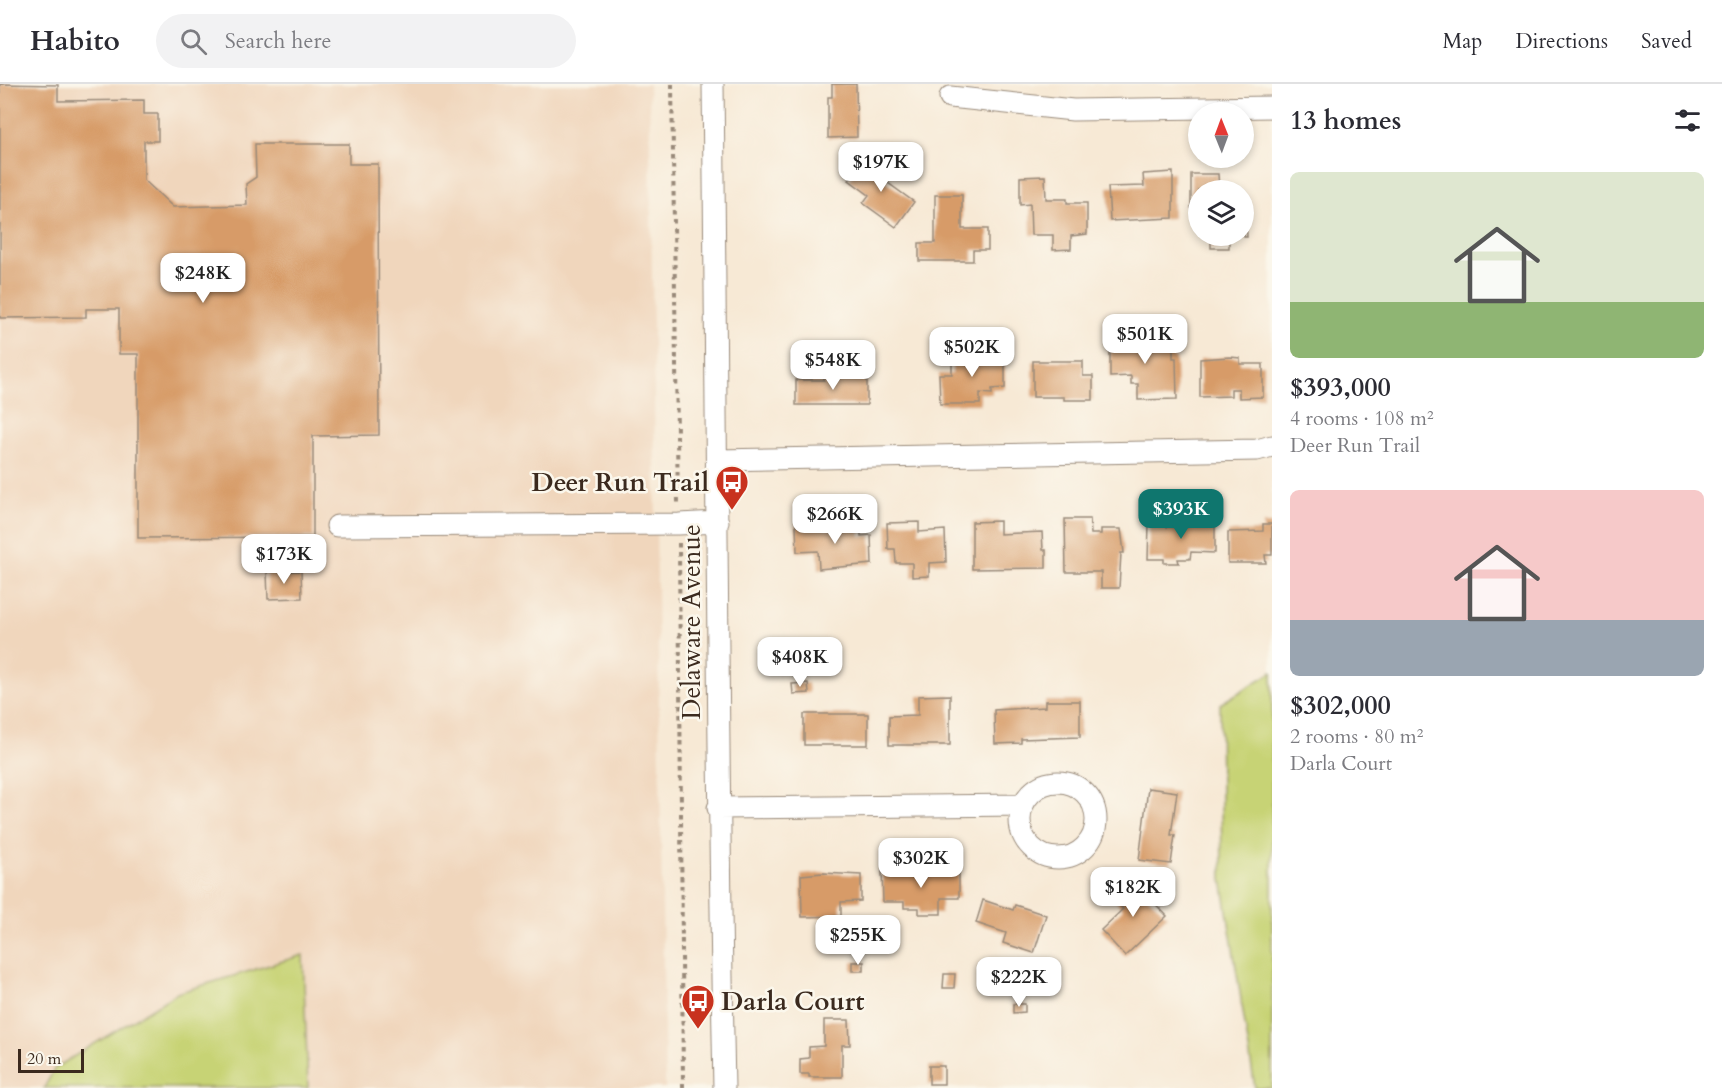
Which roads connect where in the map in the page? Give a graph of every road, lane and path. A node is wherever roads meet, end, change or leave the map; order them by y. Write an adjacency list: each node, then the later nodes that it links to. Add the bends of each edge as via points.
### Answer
1 (672, 84): 8 (path)
2 (713, 84): 6 (street, Delaware Avenue)
3 (950, 97): 4 (street, via 1073,110)
4 (1272, 107)
5 (1265, 448): 6 (street)
6 (717, 460): 7 (street, Delaware Avenue)
7 (718, 522): 8 (street); 11 (street, Delaware Avenue)
8 (679, 524): 9 (street); 12 (path)
9 (337, 526)
10 (1022, 805): 11 (street)
11 (718, 808): 13 (street, Delaware Avenue)
12 (683, 1088)
13 (724, 1088)

